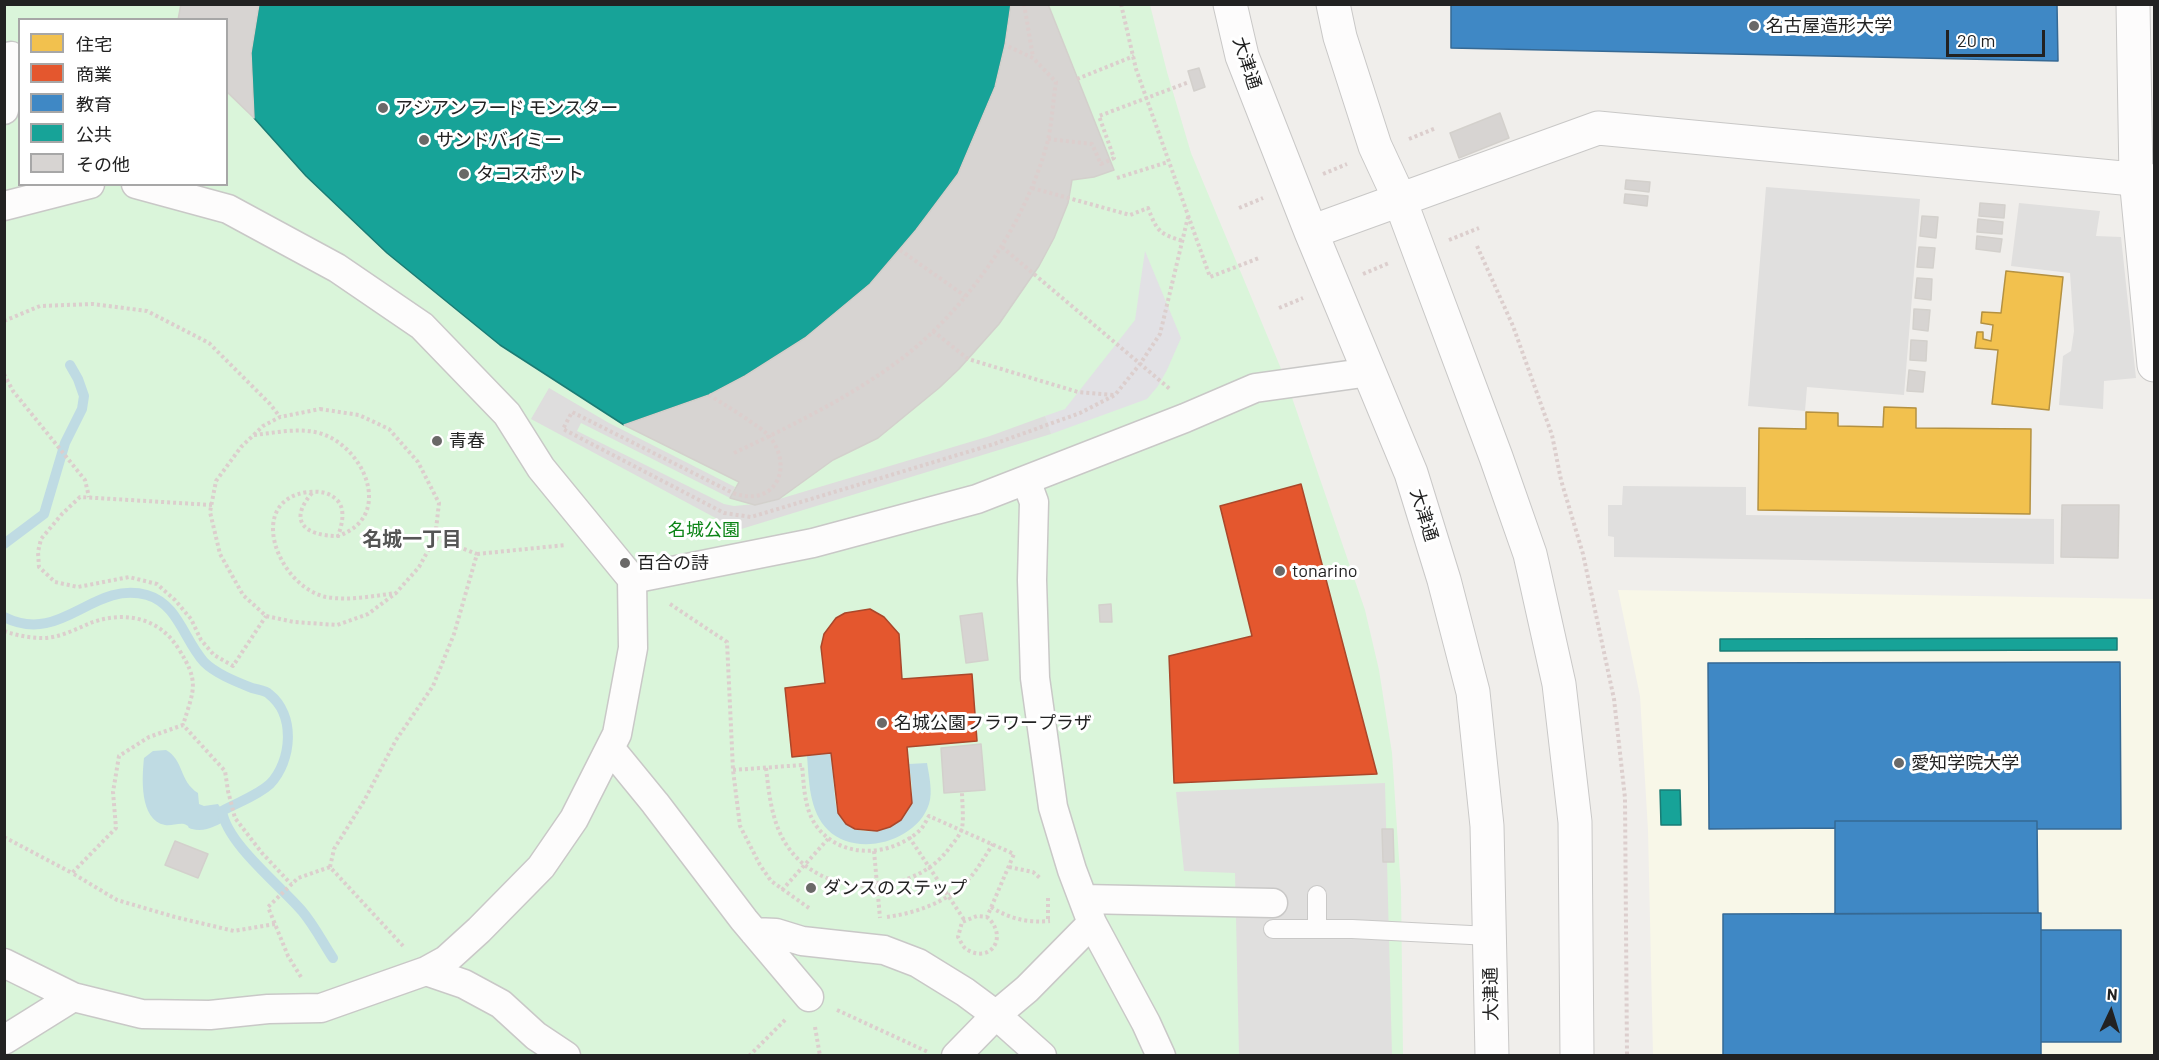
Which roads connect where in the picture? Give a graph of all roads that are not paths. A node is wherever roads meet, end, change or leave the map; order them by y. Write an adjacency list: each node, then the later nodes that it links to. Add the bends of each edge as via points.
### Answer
1 (1230, 4): 11 (street, 大津通, via 1242,56)
2 (1333, 4): 9 (street, via 1377,152)
3 (2133, 4): 6 (street)
4 (12, 53): 5 (street)
5 (4, 110)
6 (2145, 180): 9 (street, via 1598,128); 12 (street)
7 (82, 186): 10 (street)
8 (143, 186): 16 (street, via 228,209 337,268 422,326 507,414 541,468)
9 (1400, 200): 11 (street); 36 (street, via 1530,554 1559,684 1575,822)
10 (4, 206)
11 (1311, 232): 14 (street, 大津通)
12 (2153, 325): 13 (street)
13 (2154, 365)
14 (1370, 372): 15 (street, via 1256,388); 23 (street, 大津通, via 1411,473 1473,692 1487,826)
15 (1026, 480): 16 (street, via 977,499 813,543); 19 (street, via 1034,502 1035,678 1041,723 1053,807)
16 (632, 579): 17 (street, via 633,648 617,734)
17 (610, 748): 22 (street); 25 (street, via 574,819 541,867 446,960)
18 (1317, 895): 21 (lane)
19 (1087, 910): 20 (street); 28 (street, via 1027,989); 34 (street)
20 (1273, 916): 21 (lane)
21 (1317, 929): 23 (lane)
22 (754, 932): 27 (street); 28 (street, via 884,950 918,963)
23 (1490, 936): 35 (street, 大津通)
24 (4, 963): 26 (street)
25 (426, 971): 26 (street, via 321,1008 210,1016 142,1014); 30 (street, via 464,984 501,1004)
26 (73, 997): 29 (street)
27 (809, 997)
28 (996, 1015): 32 (street); 33 (street)
29 (4, 1040)
30 (536, 1046): 31 (street)
31 (566, 1056)
32 (956, 1056)
33 (1042, 1056)
34 (1161, 1056)
35 (1492, 1056)
36 (1577, 1056)

